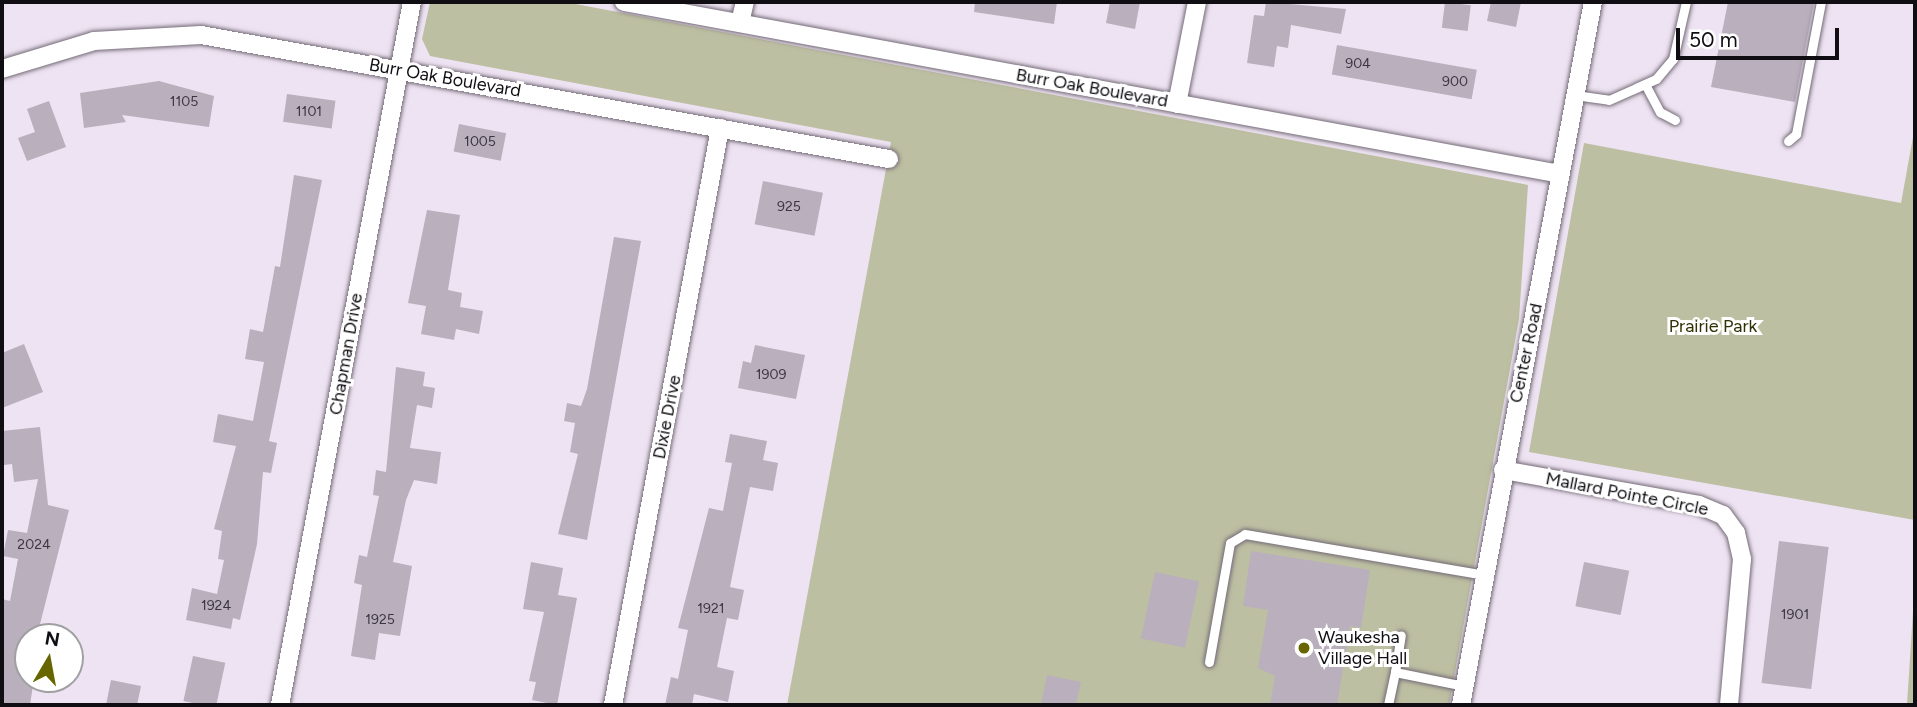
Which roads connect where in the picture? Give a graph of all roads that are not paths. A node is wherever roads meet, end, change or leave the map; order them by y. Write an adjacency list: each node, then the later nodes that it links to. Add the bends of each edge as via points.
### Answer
1 (412, 2): 10 (street, Chapman Drive)
2 (624, 2): 8 (street, Burr Oak Boulevard)
3 (745, 2): 8 (street)
4 (1196, 2): 13 (street)
5 (1593, 2): 12 (street, Center Road)
6 (1685, 2): 11 (lane, via 1672,59)
7 (1821, 2): 16 (lane, via 1796,134)
8 (740, 23): 13 (street, Burr Oak Boulevard)
9 (2, 69): 10 (street, Burr Oak Boulevard, via 43,52 146,34 245,41)
10 (398, 69): 15 (street, Burr Oak Boulevard); 25 (street, Chapman Drive)
11 (1646, 86): 12 (lane, via 1609,100); 14 (lane, via 1660,112)
12 (1575, 95): 18 (street, Center Road)
13 (1177, 104): 18 (street, Burr Oak Boulevard)
14 (1675, 120)
15 (720, 128): 17 (street, Burr Oak Boulevard); 26 (street, Dixie Drive)
16 (1788, 142)
17 (889, 159)
18 (1560, 174): 19 (street, Center Road)
19 (1503, 470): 20 (street, Center Road); 29 (street, Mallard Pointe Circle, via 1699,505 1723,515 1736,533 1742,559)
20 (1484, 575): 22 (lane, via 1245,534 1230,543); 24 (street, Center Road)
21 (1401, 635): 23 (lane)
22 (1209, 662)
23 (1395, 671): 24 (lane); 27 (lane)
24 (1464, 686): 28 (street, Center Road)
25 (280, 705)
26 (613, 705)
27 (1388, 705)
28 (1461, 705)
29 (1729, 705)

